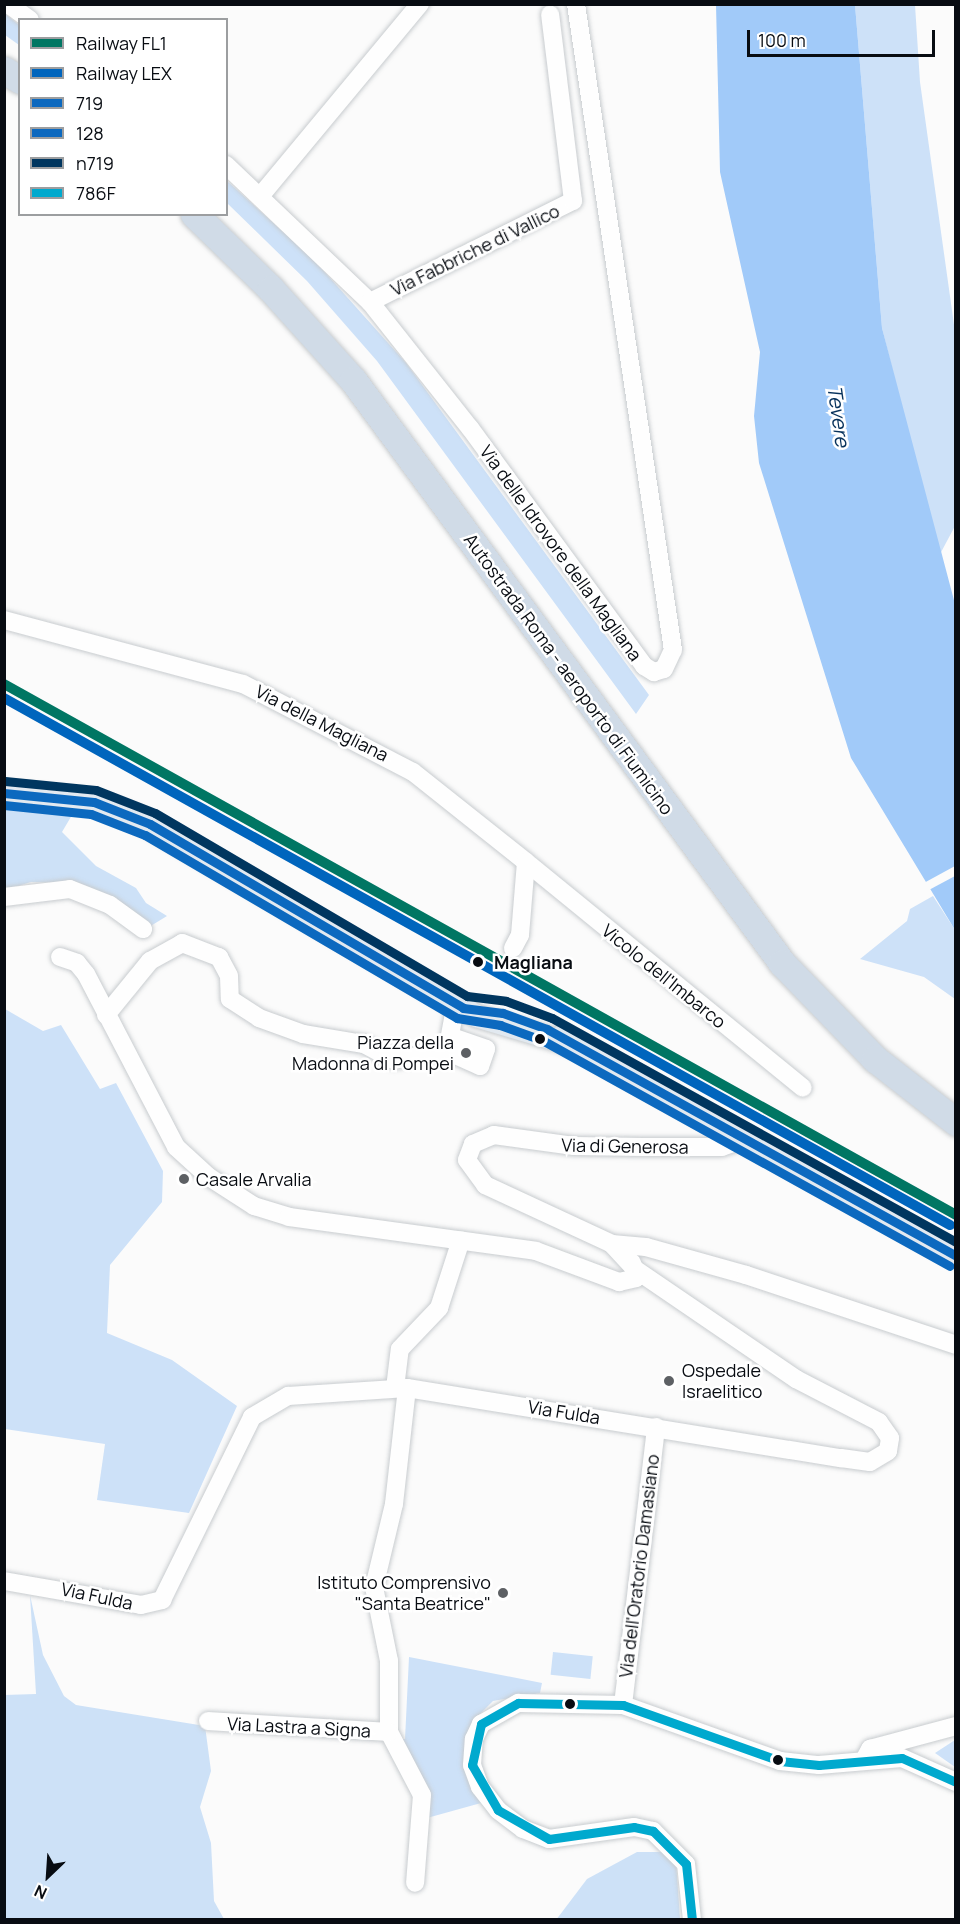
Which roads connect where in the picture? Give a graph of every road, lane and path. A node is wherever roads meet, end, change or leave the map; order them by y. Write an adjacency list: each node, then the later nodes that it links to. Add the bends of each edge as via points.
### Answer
1 (420, 4): 9 (street)
2 (576, 4): 12 (street, Via delle Idrovore della Magliana, via 673,650 664,669 654,672 644,666 470,428)
3 (550, 14): 12 (street, Via Fabbriche di Vallico, via 573,201)
4 (4, 49): 5 (highway)
5 (18, 57)
6 (4, 70): 7 (highway)
7 (18, 79)
8 (228, 167): 9 (street, Via delle Idrovore della Magliana)
9 (262, 194): 12 (street, Via delle Idrovore della Magliana)
10 (196, 216): 22 (highway, Autostrada Roma - aeroporto di Fiumicino, via 272,289 353,380 755,929)
11 (223, 216): 22 (highway, Autostrada Roma - aeroporto di Fiumicino, via 375,379)
12 (370, 302)
13 (4, 620): 15 (street, Via della Magliana, via 197,669 286,703 413,772)
14 (5, 794): 20 (main road, via 94,802 150,824)
15 (526, 862): 18 (street, via 520,935); 23 (street, Vicolo dell'Imbarco)
16 (4, 897): 17 (street, via 70,889 110,905)
17 (143, 929)
18 (513, 948)
19 (60, 957): 21 (street, via 81,968)
20 (460, 1006): 21 (street, via 450,1044 394,1060 364,1044 303,1034 259,1018 231,999 229,976 219,957 182,943 150,961); 26 (main road, via 524,1019)
21 (106, 1015): 27 (street, via 172,1141 224,1188 268,1212)
22 (849, 1022): 24 (highway, Autostrada Roma - aeroporto di Fiumicino); 25 (highway, Autostrada Roma - aeroporto di Fiumicino)
23 (803, 1088)
24 (956, 1101)
25 (956, 1122)
26 (745, 1139): 28 (street, Via di Generosa, via 722,1147 574,1146 504,1135 485,1137 471,1147 469,1169 485,1185); 30 (main road)
27 (461, 1240): 31 (street, via 536,1251 619,1282 634,1281); 33 (street, via 440,1308 400,1349)
28 (612, 1244): 29 (street, Via di Generosa); 31 (street, Via Fulda)
29 (639, 1246): 31 (street, via 628,1252); 32 (street, Via di Generosa)
30 (956, 1256)
31 (635, 1269): 34 (street, Via Fulda, via 796,1379 879,1422 891,1444 882,1458 870,1462)
32 (956, 1344)
33 (401, 1388): 34 (street, Via Fulda); 35 (street, Via Fulda, via 288,1396 259,1409 176,1580 155,1605); 39 (street, via 394,1504 374,1578 389,1661)
34 (656, 1427): 36 (street, Via dell'Oratorio Damasiano)
35 (4, 1581)
36 (623, 1705): 40 (street, via 780,1761); 43 (street, via 546,1702 502,1707 481,1724 474,1739 476,1780 504,1816 543,1838 570,1839 634,1827 659,1834 688,1870)
37 (208, 1721): 39 (street, Via Lastra a Signa)
38 (956, 1726): 40 (street, via 870,1749)
39 (389, 1732): 42 (street, via 422,1795)
40 (863, 1761): 41 (street, via 910,1760)
41 (956, 1782)
42 (415, 1883)
43 (692, 1920)

